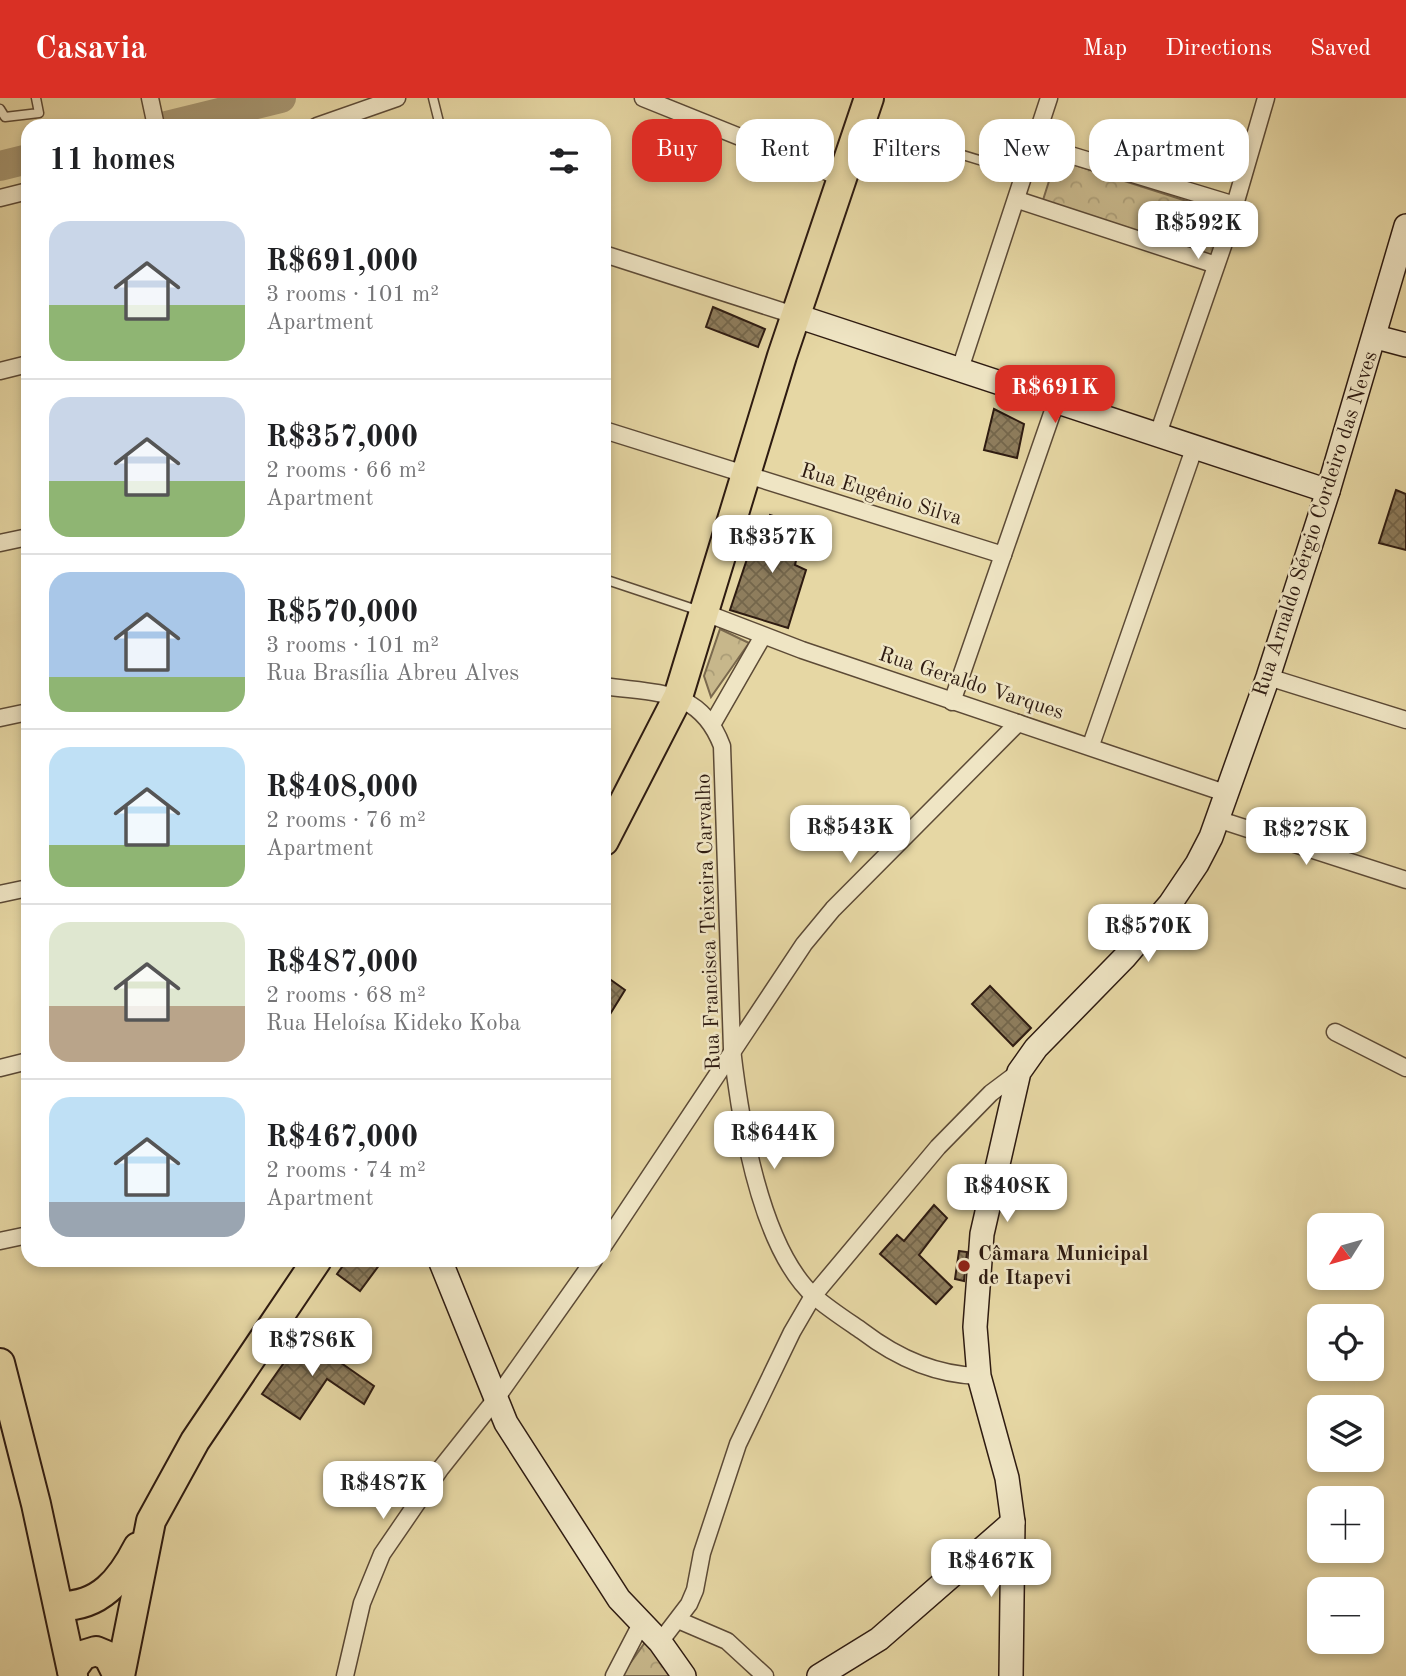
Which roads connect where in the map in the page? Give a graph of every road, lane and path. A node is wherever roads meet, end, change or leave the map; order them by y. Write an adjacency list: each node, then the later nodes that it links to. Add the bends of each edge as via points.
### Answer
1 (36, 98): 9 (lane, via 39,113 11,119)
2 (150, 98): 12 (street)
3 (397, 98): 13 (street)
4 (433, 98): 14 (lane)
5 (643, 98): 11 (street)
6 (691, 98): 11 (street)
7 (1049, 98): 15 (street)
8 (1266, 98): 23 (street)
9 (0, 109)
10 (864, 111): 16 (lane); 18 (highway)
11 (685, 114): 18 (street)
12 (155, 119)
13 (337, 119)
14 (438, 119)
15 (1042, 119)
16 (979, 156)
17 (1075, 156): 23 (street)
18 (842, 178): 27 (highway)
19 (1024, 182): 22 (street)
20 (21, 193): 21 (street)
21 (0, 198)
22 (1018, 200): 26 (street); 31 (street)
23 (1235, 205): 26 (street)
24 (1406, 226): 28 (street, Rua Arnaldo Sérgio Cordeiro das Neves)
25 (611, 256): 27 (street)
26 (1216, 265): 35 (street)
27 (797, 316): 31 (street); 37 (highway)
28 (1376, 337): 29 (street); 38 (street, Rua Arnaldo Sérgio Cordeiro das Neves)
29 (1406, 345)
30 (21, 366): 32 (street)
31 (960, 369): 33 (street)
32 (0, 370)
33 (1056, 402): 35 (street); 41 (street)
34 (611, 432): 37 (street, Rua Eugênio Silva)
35 (1158, 434): 36 (street)
36 (1195, 446): 38 (street); 54 (street)
37 (747, 475): 41 (street, Rua Eugênio Silva); 43 (highway)
38 (1328, 491): 45 (street, Rua Arnaldo Sérgio Cordeiro das Neves)
39 (21, 538): 40 (street)
40 (0, 543)
41 (1003, 555): 48 (street)
42 (611, 581): 43 (lane)
43 (703, 612): 44 (street, Rua Geraldo Varques); 47 (highway)
44 (763, 636): 48 (street, Rua Geraldo Varques); 52 (street)
45 (1268, 677): 51 (street); 55 (street, Rua Arnaldo Sérgio Cordeiro das Neves)
46 (611, 687): 47 (street)
47 (678, 697): 52 (street); 57 (highway)
48 (952, 702): 53 (street, Rua Geraldo Varques)
49 (21, 714): 50 (street)
50 (0, 718)
51 (1406, 720)
52 (713, 723): 62 (street, Rua Francisca Teixeira Carvalho, via 722,746 724,770)
53 (1018, 723): 54 (street, Rua Geraldo Varques); 62 (street, via 832,909)
54 (1091, 745): 55 (street, Rua Geraldo Varques)
55 (1228, 794): 56 (street, Rua Arnaldo Sérgio Cordeiro das Neves)
56 (1217, 819): 58 (street); 66 (street, Rua Arnaldo Sérgio Cordeiro das Neves, via 1197,864 1170,904)
57 (611, 827)
58 (1406, 880)
59 (21, 890): 60 (street)
60 (0, 894)
61 (1335, 1032): 65 (street)
62 (732, 1049): 67 (street); 73 (street, Rua Francisca Teixeira Carvalho, via 737,1095 773,1234)
63 (21, 1063): 64 (street)
64 (0, 1068)
65 (1406, 1068)
66 (1019, 1072): 73 (street, via 991,1093 938,1147); 75 (street, via 982,1234 975,1327)
67 (611, 1234)
68 (21, 1236): 69 (street)
69 (0, 1241)
70 (312, 1267): 77 (highway, via 195,1441)
71 (443, 1267): 76 (street)
72 (588, 1267): 76 (street)
73 (813, 1296): 75 (street, Rua Francisca Teixeira Carvalho, via 900,1356 952,1376); 80 (street, via 738,1444 702,1553 695,1590)
74 (0, 1363): 79 (highway)
75 (979, 1376): 78 (street, via 1007,1478)
76 (495, 1401): 81 (street, via 612,1588); 85 (street, via 441,1468 382,1554 362,1603)
77 (150, 1521): 79 (highway, via 111,1588 92,1601); 84 (highway)
78 (1013, 1522): 89 (street, via 879,1639); 90 (street)
79 (60, 1606): 83 (highway)
80 (678, 1620): 82 (street); 88 (street, via 727,1641)
81 (641, 1624): 82 (street); 86 (street)
82 (660, 1642): 87 (street)
83 (73, 1673): 84 (highway, via 83,1655 96,1651 108,1656)
84 (119, 1676)
85 (345, 1676)
86 (614, 1676)
87 (684, 1676)
88 (765, 1676)
89 (819, 1676)
90 (1011, 1676)

